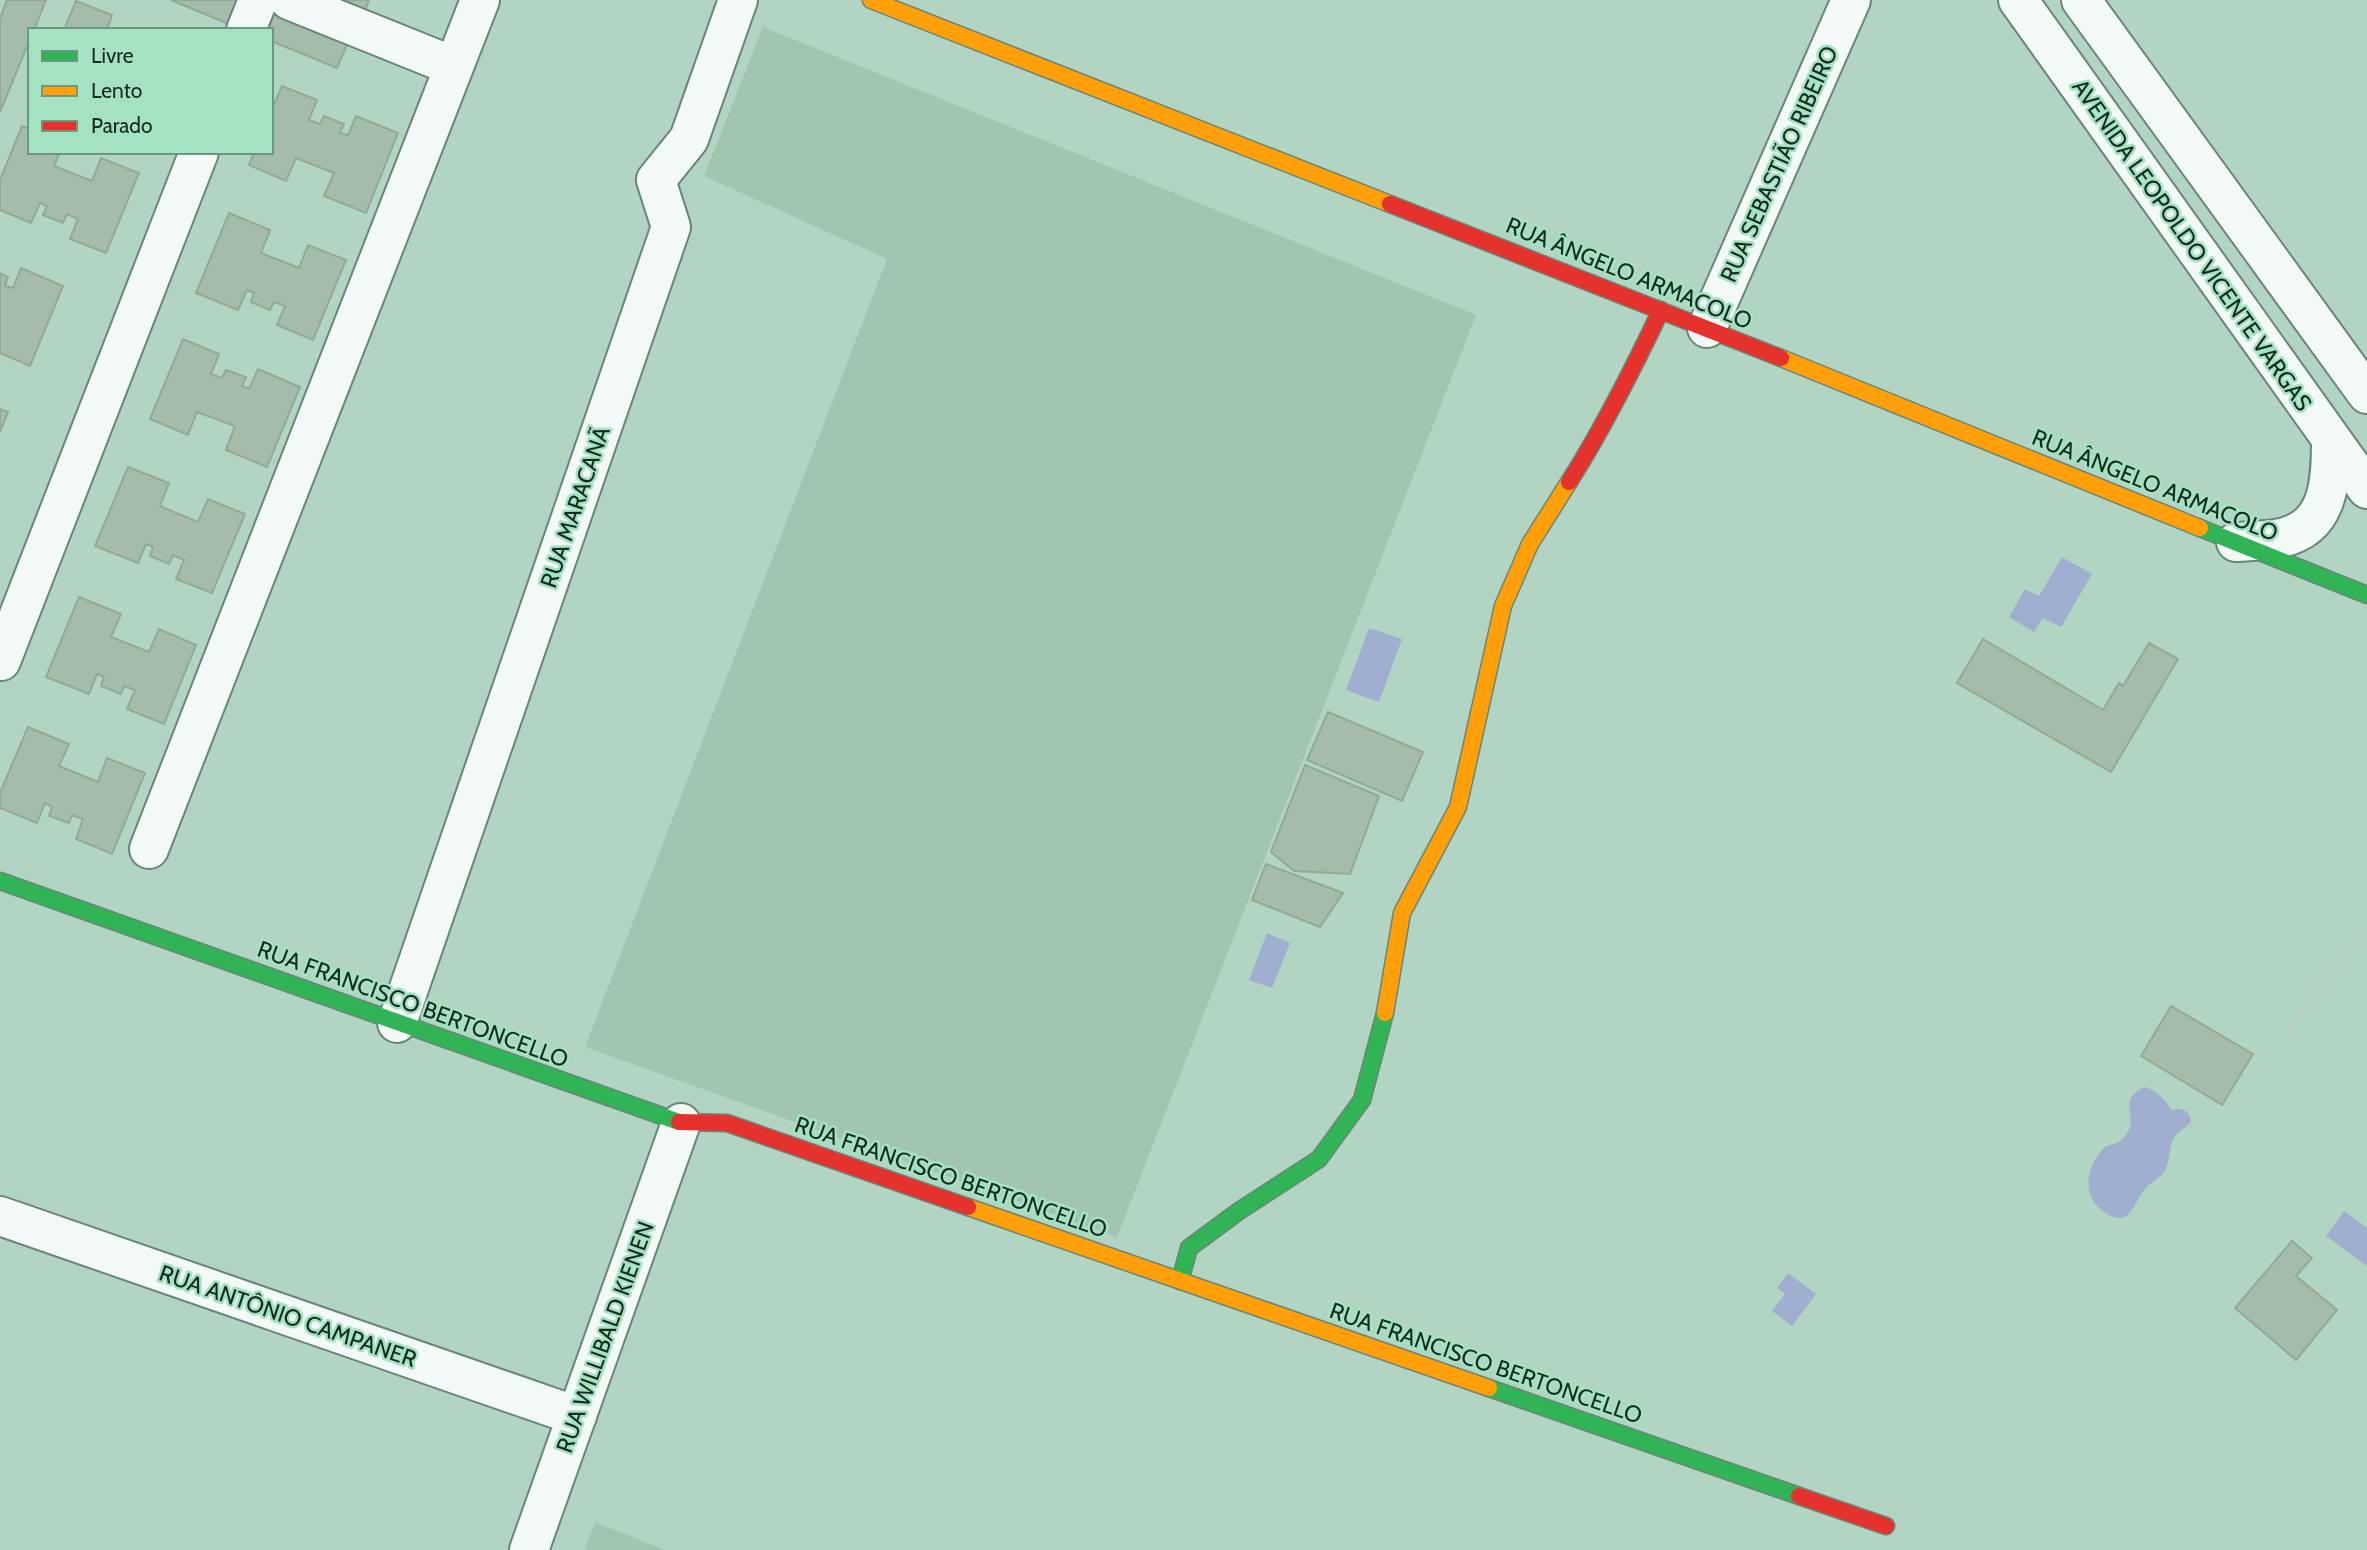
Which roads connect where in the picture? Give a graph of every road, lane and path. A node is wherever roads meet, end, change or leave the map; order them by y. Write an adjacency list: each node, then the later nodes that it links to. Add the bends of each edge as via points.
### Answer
1 (258, 0): 9 (street)
2 (289, 0): 10 (street)
3 (480, 0): 10 (street)
4 (738, 0): 23 (street, RUA MARACANÃ, via 690,139 656,180 671,227)
5 (872, 0): 12 (street, RUA ÂNGELO ARMACOLO)
6 (1851, 0): 13 (street, RUA SEBASTIÃO RIBEIRO)
7 (2081, 0): 14 (street)
8 (2020, 2): 15 (street, AVENIDA LEOPOLDO VICENTE VARGAS)
9 (247, 28)
10 (453, 66): 20 (street)
11 (198, 154): 19 (street)
12 (1661, 310): 13 (street, RUA ÂNGELO ARMACOLO); 27 (street, via 1595,441 1530,544 1503,606 1458,807 1402,913 1384,1021 1362,1100 1319,1159 1189,1248)
13 (1707, 328): 17 (street, RUA ÂNGELO ARMACOLO)
14 (2367, 394)
15 (2331, 440): 16 (street, AVENIDA LEOPOLDO VICENTE VARGAS); 17 (street, via 2331,478 2322,508 2303,529 2277,539)
16 (2367, 489)
17 (2236, 542): 18 (street, RUA ÂNGELO ARMACOLO)
18 (2367, 595)
19 (1, 661)
20 (149, 849)
21 (0, 881): 23 (street, RUA FRANCISCO BERTONCELLO)
22 (2367, 925): 24 (path)
23 (397, 1023): 25 (street, RUA FRANCISCO BERTONCELLO)
24 (2291, 1027)
25 (681, 1123): 27 (street, RUA FRANCISCO BERTONCELLO, via 727,1123); 28 (street, RUA WILLIBALD KIENEN)
26 (0, 1216): 28 (street, RUA ANTÔNIO CAMPANER)
27 (1180, 1281): 29 (street, RUA FRANCISCO BERTONCELLO)
28 (577, 1416): 30 (street, RUA WILLIBALD KIENEN)
29 (1886, 1526)
30 (529, 1550)

